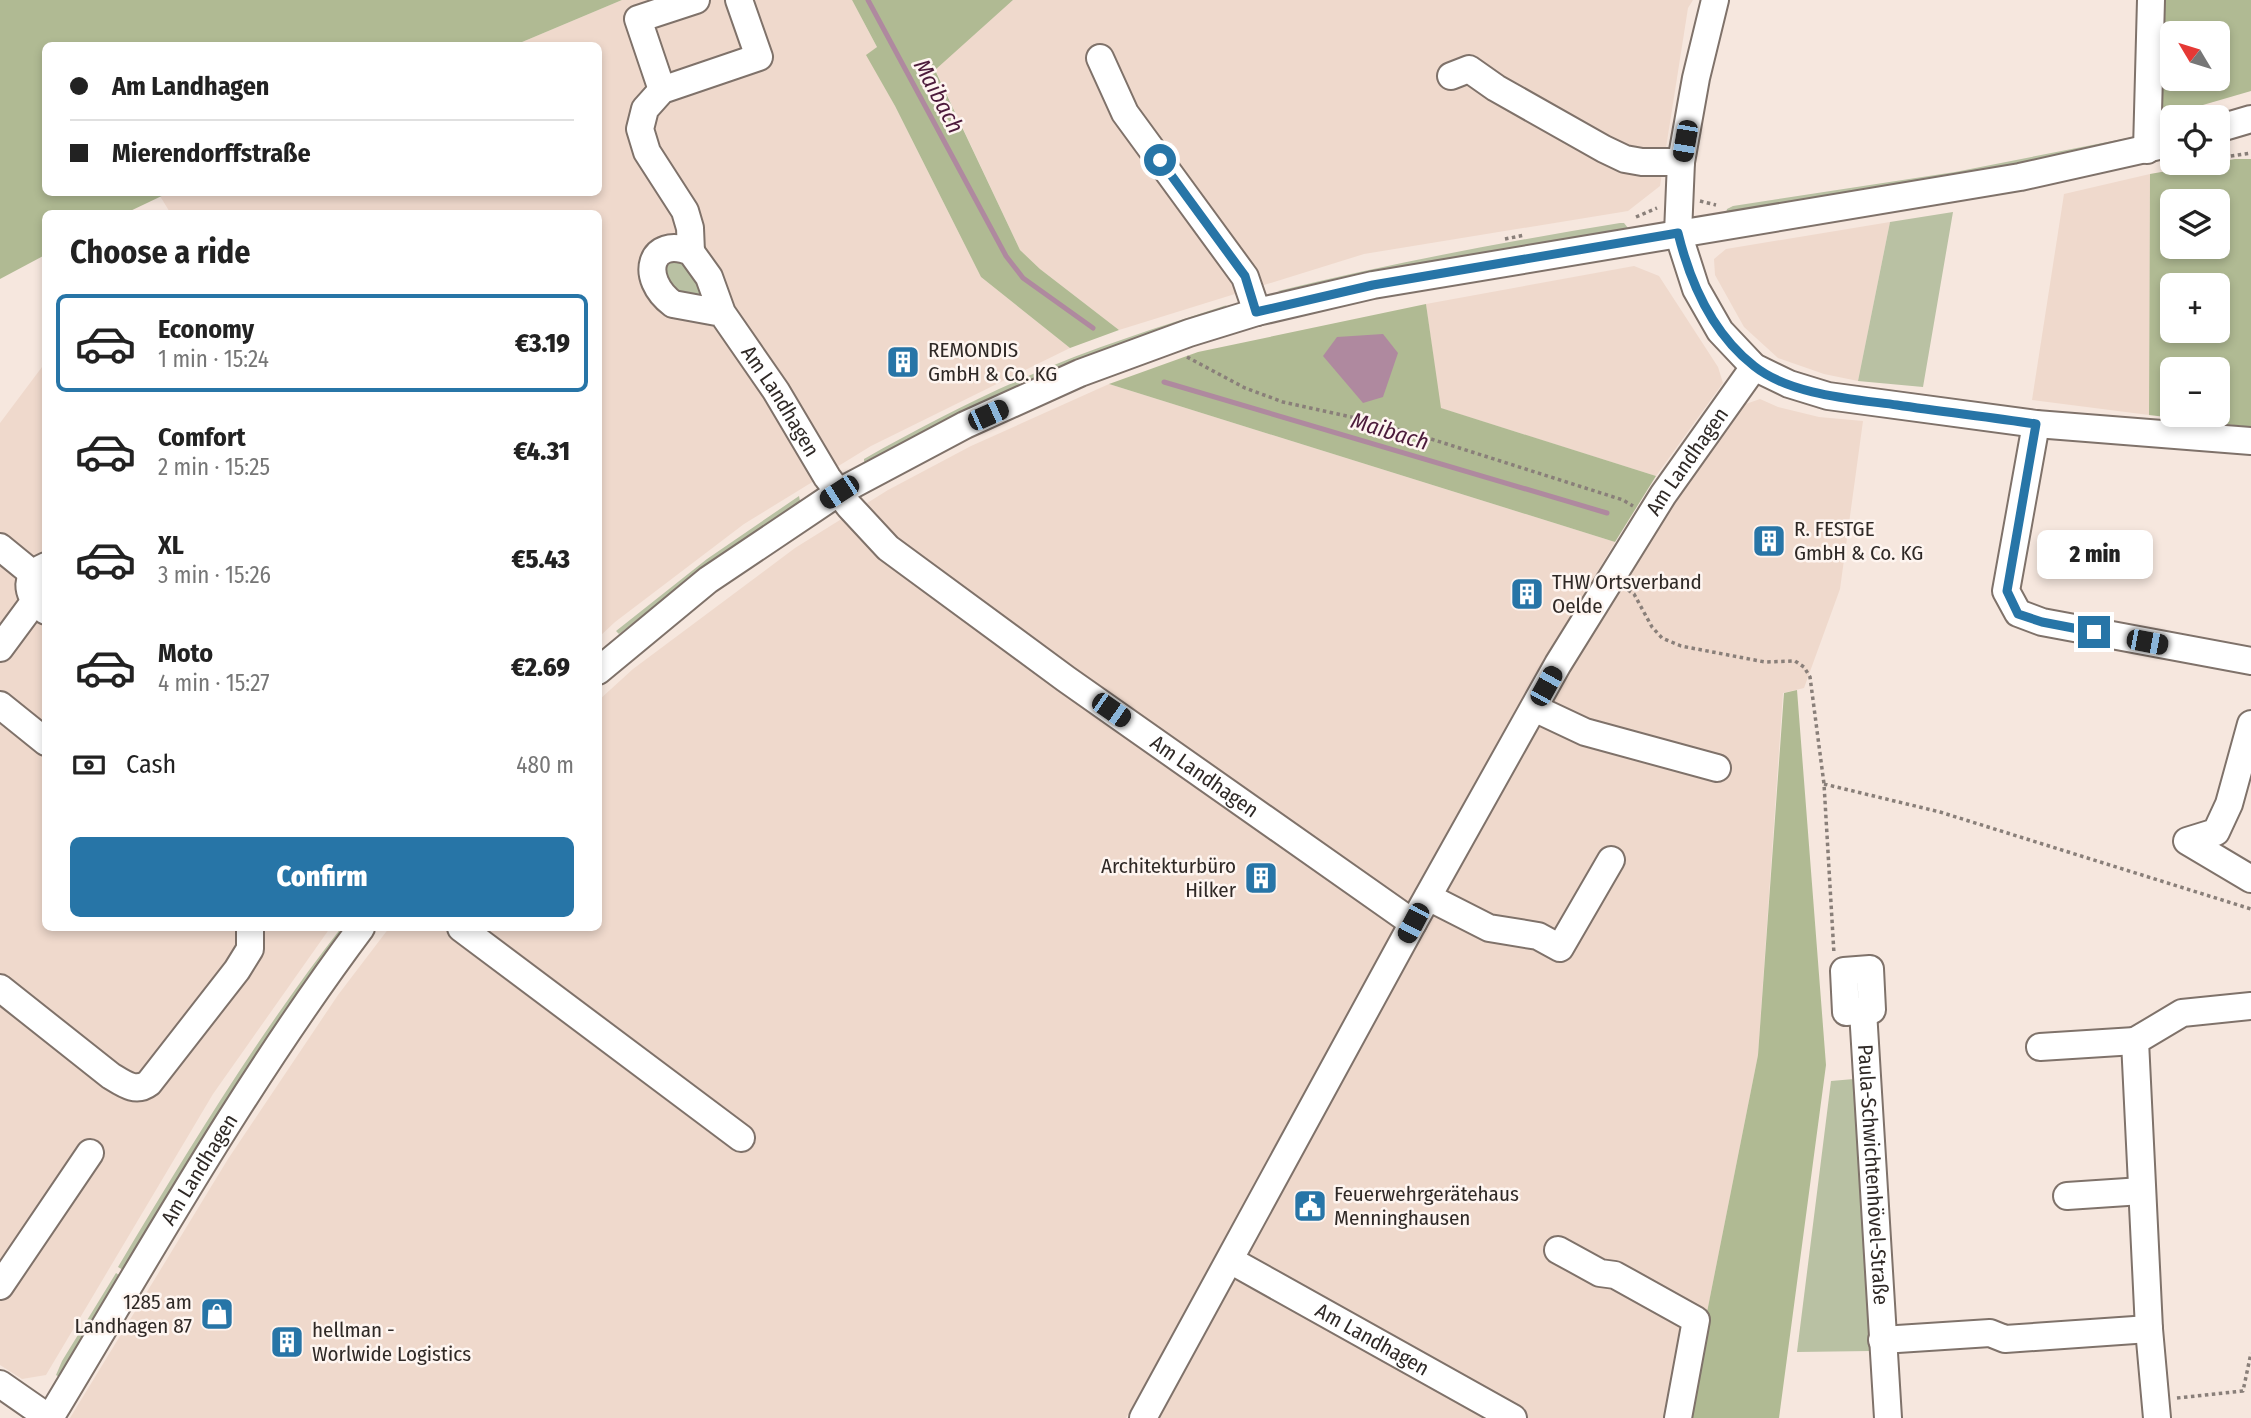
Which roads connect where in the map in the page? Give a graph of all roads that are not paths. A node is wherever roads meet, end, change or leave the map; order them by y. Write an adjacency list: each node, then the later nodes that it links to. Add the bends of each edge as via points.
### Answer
1 (696, 0): 7 (street, via 638,19)
2 (739, 0): 7 (street, via 759,57)
3 (1714, 0): 11 (street)
4 (2151, 0): 10 (street)
5 (1100, 58): 14 (street, via 1125,113 1245,276)
6 (1451, 76): 11 (street, via 1469,69 1625,159)
7 (662, 90): 13 (street, via 645,109 640,130 647,152 685,211)
8 (2251, 118): 9 (street)
9 (2230, 125)
10 (2160, 146): 12 (street, via 1965,187)
11 (1681, 162): 12 (street)
12 (1678, 233): 14 (street, via 1373,285); 16 (street, via 1696,289 1720,331)
13 (691, 252): 15 (street, Am Landhagen, via 709,277); 15 (street, via 678,247 664,250 653,264 655,284 673,304)
14 (1256, 312): 19 (street, via 1080,373 965,425)
15 (722, 313): 19 (street, Am Landhagen)
16 (1754, 367): 17 (street, via 1828,396); 27 (street, Am Landhagen, via 1650,515)
17 (2036, 424): 18 (street); 24 (street, via 2007,591 2018,614)
18 (2251, 441)
19 (839, 492): 25 (street, via 708,580); 34 (street, Am Landhagen, via 888,548 932,582)
20 (0, 547): 21 (street)
21 (39, 570): 22 (street, via 30,583)
22 (40, 607): 23 (street)
23 (0, 648)
24 (2251, 661)
25 (602, 668)
26 (0, 705): 29 (street)
27 (1534, 708): 30 (street, via 1585,732); 33 (street, Am Landhagen)
28 (2251, 724): 32 (street, via 2229,804 2216,832 2187,841)
29 (42, 739)
30 (1717, 768)
31 (1611, 860): 33 (street, via 1560,948 1538,936 1489,928)
32 (2251, 878)
33 (1428, 897): 34 (street, Am Landhagen)
34 (1413, 923): 48 (street, Am Landhagen)
35 (250, 931): 39 (street, via 250,949 237,970 149,1083 140,1088 111,1076)
36 (359, 931): 54 (street, Am Landhagen, via 242,1100)
37 (465, 931): 43 (street)
38 (1844, 971): 51 (street, Paula-Schwichtenhövel-Straße, via 1846,1012 1863,1011)
39 (0, 988)
40 (2251, 1006): 41 (street, via 2182,1013)
41 (2135, 1041): 42 (street); 45 (street)
42 (2040, 1047)
43 (741, 1138)
44 (90, 1153): 49 (street)
45 (2142, 1191): 46 (street); 50 (street)
46 (2067, 1196)
47 (1558, 1250): 57 (street, via 1696,1320)
48 (1230, 1260): 55 (street, Am Landhagen); 56 (street, Am Landhagen)
49 (0, 1286)
50 (2149, 1329): 51 (street, via 2005,1339 1990,1333); 53 (street)
51 (1882, 1340): 58 (street, Paula-Schwichtenhövel-Straße)
52 (0, 1384): 54 (street)
53 (2156, 1409)
54 (49, 1418)
55 (1143, 1418)
56 (1513, 1418)
57 (1678, 1418)
58 (1888, 1418)

